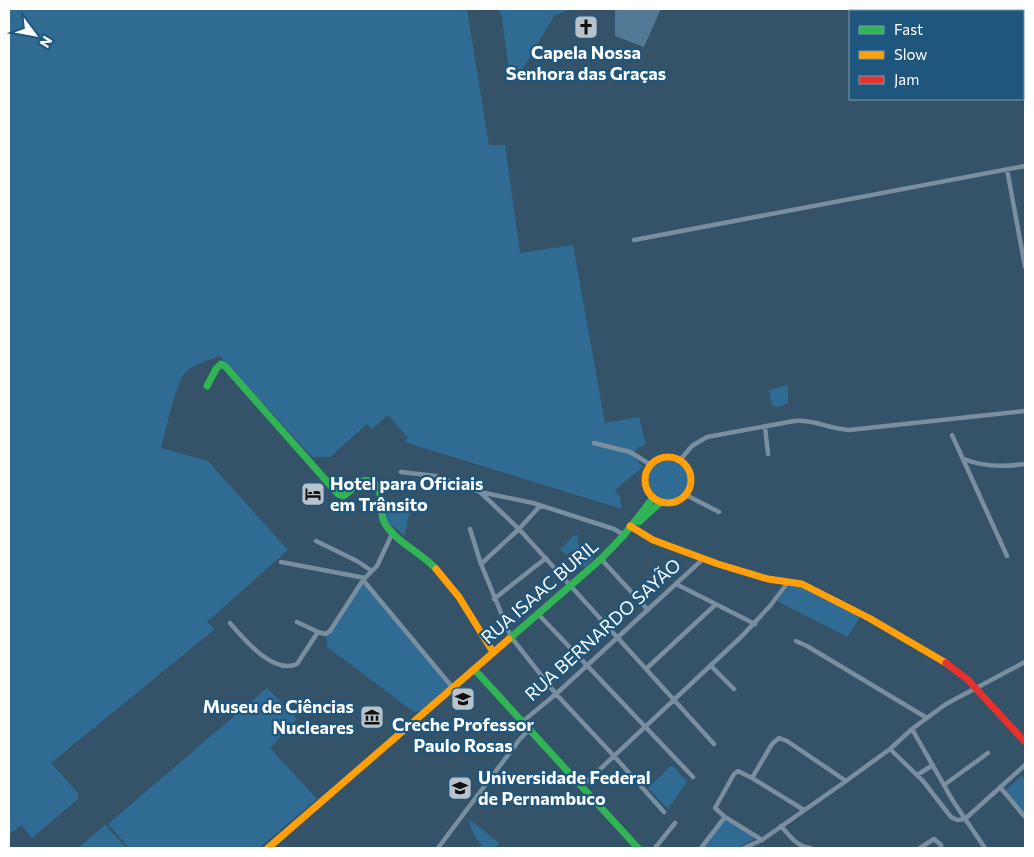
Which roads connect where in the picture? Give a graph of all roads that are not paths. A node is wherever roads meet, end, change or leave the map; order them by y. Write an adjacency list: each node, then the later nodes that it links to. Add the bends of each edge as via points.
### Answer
1 (1025, 166): 2 (street)
2 (1007, 169): 3 (street); 4 (street)
3 (634, 240)
4 (1025, 267)
5 (208, 386): 26 (main road, via 217,366 225,366 340,496 346,495 363,480 374,483 379,488 382,521)
6 (1025, 411): 7 (street, via 849,430 807,421)
7 (765, 426): 10 (street); 12 (street, via 707,437 692,446)
8 (952, 435): 11 (street)
9 (594, 443): 14 (street, via 630,452)
10 (768, 454)
11 (964, 458): 13 (street, via 1003,467); 30 (street)
12 (680, 460): 14 (main road, via 667,457); 17 (main road, via 691,474 692,483)
13 (1025, 464)
14 (651, 465): 18 (main road, via 646,473 646,482)
15 (401, 472): 16 (street, via 436,476)
16 (480, 492): 20 (street); 25 (street)
17 (686, 495): 19 (main road, via 675,502); 21 (street)
18 (653, 498): 19 (main road); 23 (main road, RUA ISAAC BURIL)
19 (661, 502): 22 (main road, RUA ISAAC BURIL)
20 (540, 506): 25 (street); 27 (street)
21 (718, 512)
22 (642, 520): 23 (main road, RUA ISAAC BURIL); 28 (main road)
23 (631, 528): 27 (main road, RUA ISAAC BURIL); 28 (main road)
24 (470, 529): 35 (street)
25 (519, 529): 31 (street); 35 (street)
26 (393, 532): 36 (street, via 382,558); 52 (main road, via 439,571)
27 (624, 535): 32 (main road, RUA ISAAC BURIL)
28 (647, 536): 33 (main road)
29 (316, 541): 36 (street)
30 (1006, 556)
31 (546, 558): 40 (street); 41 (street)
32 (601, 559): 40 (main road, RUA ISAAC BURIL); 43 (street)
33 (703, 559): 38 (main road, via 762,578); 39 (street, RUA BERNARDO SAYÃO)
34 (281, 562): 37 (street)
35 (481, 564): 41 (street)
36 (372, 571): 37 (street)
37 (364, 579): 48 (street, via 330,632); 58 (street)
38 (790, 580): 47 (street); 60 (main road, via 859,612 921,648 962,675)
39 (676, 584): 42 (street); 43 (street, RUA BERNARDO SAYÃO)
40 (572, 586): 44 (main road, RUA ISAAC BURIL); 50 (street)
41 (494, 599): 49 (street)
42 (715, 605): 47 (street); 57 (street)
43 (648, 610): 50 (street, RUA BERNARDO SAYÃO)
44 (539, 615): 49 (main road, RUA ISAAC BURIL); 54 (street)
45 (297, 622): 48 (street)
46 (230, 623): 48 (street, via 259,653 287,666 297,664)
47 (755, 624): 55 (street)
48 (318, 632)
49 (510, 637): 52 (main road, RUA ISAAC BURIL); 61 (street)
50 (618, 638): 54 (street, RUA BERNARDO SAYÃO); 57 (street)
51 (796, 641): 63 (street)
52 (493, 652): 56 (main road, RUA ISAAC BURIL)
53 (1025, 662): 60 (street)
54 (587, 666): 61 (street, RUA BERNARDO SAYÃO); 65 (street)
55 (711, 666): 59 (street); 62 (street)
56 (474, 669): 58 (main road, RUA ISAAC BURIL); 64 (main road)
57 (646, 669): 62 (street)
58 (454, 688): 90 (main road, RUA ISAAC BURIL)
59 (734, 689)
60 (975, 689): 63 (street); 68 (main road)
61 (556, 694): 64 (street, RUA BERNARDO SAYÃO); 72 (street)
62 (675, 700): 65 (street); 69 (street)
63 (927, 718): 66 (street)
64 (522, 722): 67 (main road)
65 (646, 727): 72 (street); 76 (street)
66 (912, 729): 70 (street); 73 (street)
67 (529, 730): 80 (main road); 91 (street)
68 (1025, 742)
69 (714, 744)
70 (890, 749): 75 (street); 78 (street)
71 (988, 753): 79 (street)
72 (614, 756): 80 (street); 83 (street)
73 (933, 765): 75 (street); 79 (street)
74 (1025, 765): 81 (street)
75 (917, 775): 86 (street, via 951,817 956,820)
76 (693, 777)
77 (752, 778): 78 (street, via 779,738); 82 (street); 84 (street, via 738,771 730,782 715,808)
78 (846, 781): 82 (street)
79 (944, 785): 86 (street)
80 (581, 787): 92 (main road)
81 (1000, 787): 85 (street); 86 (street)
82 (804, 810): 88 (street)
83 (664, 812)
84 (725, 817): 89 (street); 94 (street)
85 (1025, 817)
86 (966, 818): 99 (street)
87 (675, 823): 93 (street)
88 (781, 826): 89 (street); 96 (street, via 795,842)
89 (762, 840): 95 (street)
90 (268, 848)
91 (438, 848)
92 (638, 848)
93 (655, 848)
94 (701, 848)
95 (744, 848)
96 (811, 848)
97 (920, 848): 98 (street, via 934,839)
98 (941, 848)
99 (985, 848)

